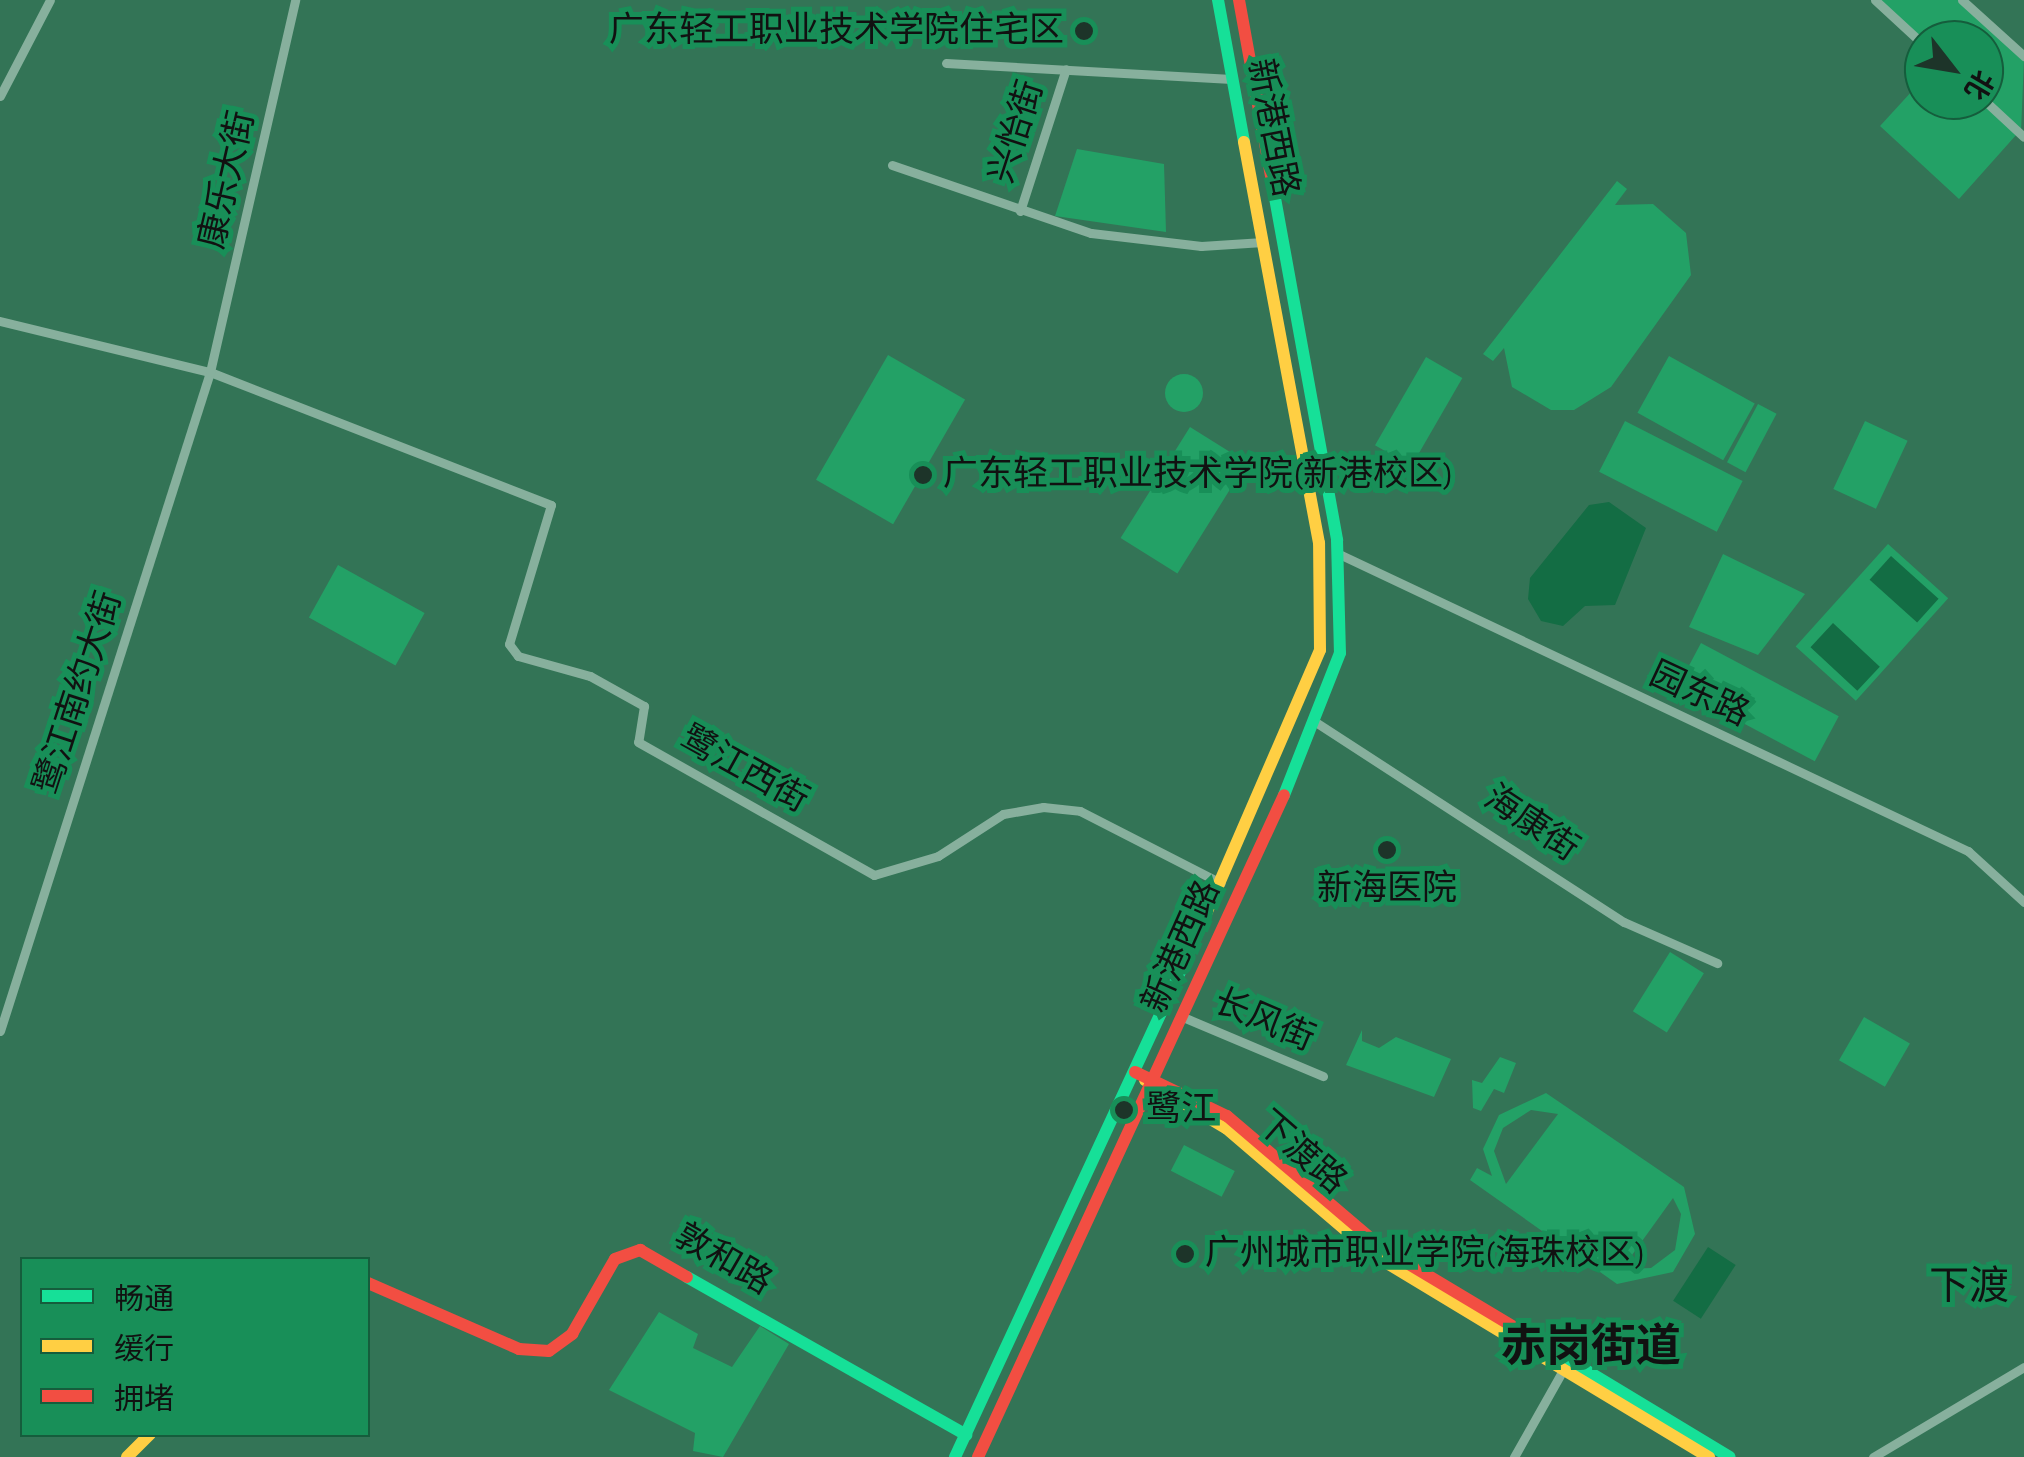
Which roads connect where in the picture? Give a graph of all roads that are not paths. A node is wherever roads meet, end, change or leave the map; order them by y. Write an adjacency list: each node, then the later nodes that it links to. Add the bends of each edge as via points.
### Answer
1 (50, 0): 12 (street)
2 (295, 0): 19 (street, 康乐大街)
3 (1218, 0): 11 (main road, 新港西路)
4 (1239, 0): 20 (main road, 新港西路)
5 (1875, 0): 7 (street)
6 (1962, 0): 8 (street)
7 (1904, 27)
8 (2024, 56)
9 (946, 62): 10 (street)
10 (1066, 69): 11 (street); 16 (street, 兴怡街)
11 (1232, 79): 17 (main road, 新港西路)
12 (0, 96)
13 (2004, 118): 14 (street)
14 (2024, 137)
15 (892, 165): 16 (street)
16 (1020, 211): 17 (street, via 1091,234 1201,246)
17 (1263, 242): 21 (main road, 新港西路)
18 (0, 321): 19 (street, 鹭江西街)
19 (210, 372): 26 (street, 鹭江西街, via 551,505 509,644 518,656 590,676 644,706 638,742 874,875 938,856 1003,814 1043,807 1080,811); 30 (street, 鹭江南约大街)
20 (1320, 440): 21 (main road); 22 (main road, 新港西路)
21 (1302, 443): 23 (main road, 新港西路, via 1321,563)
22 (1339, 554): 24 (main road, 新港西路); 27 (street, 园东路, via 1968,851)
23 (1317, 664): 24 (main road); 26 (main road, 新港西路)
24 (1337, 669): 25 (main road, 新港西路)
25 (1317, 723): 28 (street, 海康街, via 1624,922); 29 (main road, 新港西路)
26 (1222, 883): 31 (main road, 新港西路)
27 (2024, 902)
28 (1718, 963)
29 (1184, 1017): 32 (main road, 新港西路); 34 (street, 长风街)
30 (0, 1030)
31 (1145, 1051): 32 (main road); 33 (main road, 新港西路)
32 (1164, 1059): 35 (main road, 新港西路)
33 (1135, 1072): 35 (main road, 下渡路); 36 (main road, 新港西路)
34 (1323, 1076)
35 (1154, 1081): 37 (main road, 新港西路); 38 (main road, 下渡路, via 1226,1128)
36 (1112, 1118): 37 (main road); 42 (main road, 新港西路)
37 (1132, 1126): 47 (main road, 新港西路)
38 (1402, 1266): 41 (main road); 49 (main road)
39 (370, 1284): 42 (main road, 敦和路, via 519,1349 549,1351 572,1334 615,1260 640,1250)
40 (2024, 1367): 50 (street)
41 (1563, 1370): 44 (main road); 48 (street)
42 (966, 1435): 46 (main road, 新港西路)
43 (147, 1437): 45 (main road)
44 (1700, 1455)
45 (127, 1457)
46 (954, 1457)
47 (978, 1457)
48 (1514, 1457)
49 (1730, 1457)
50 (1873, 1457)

